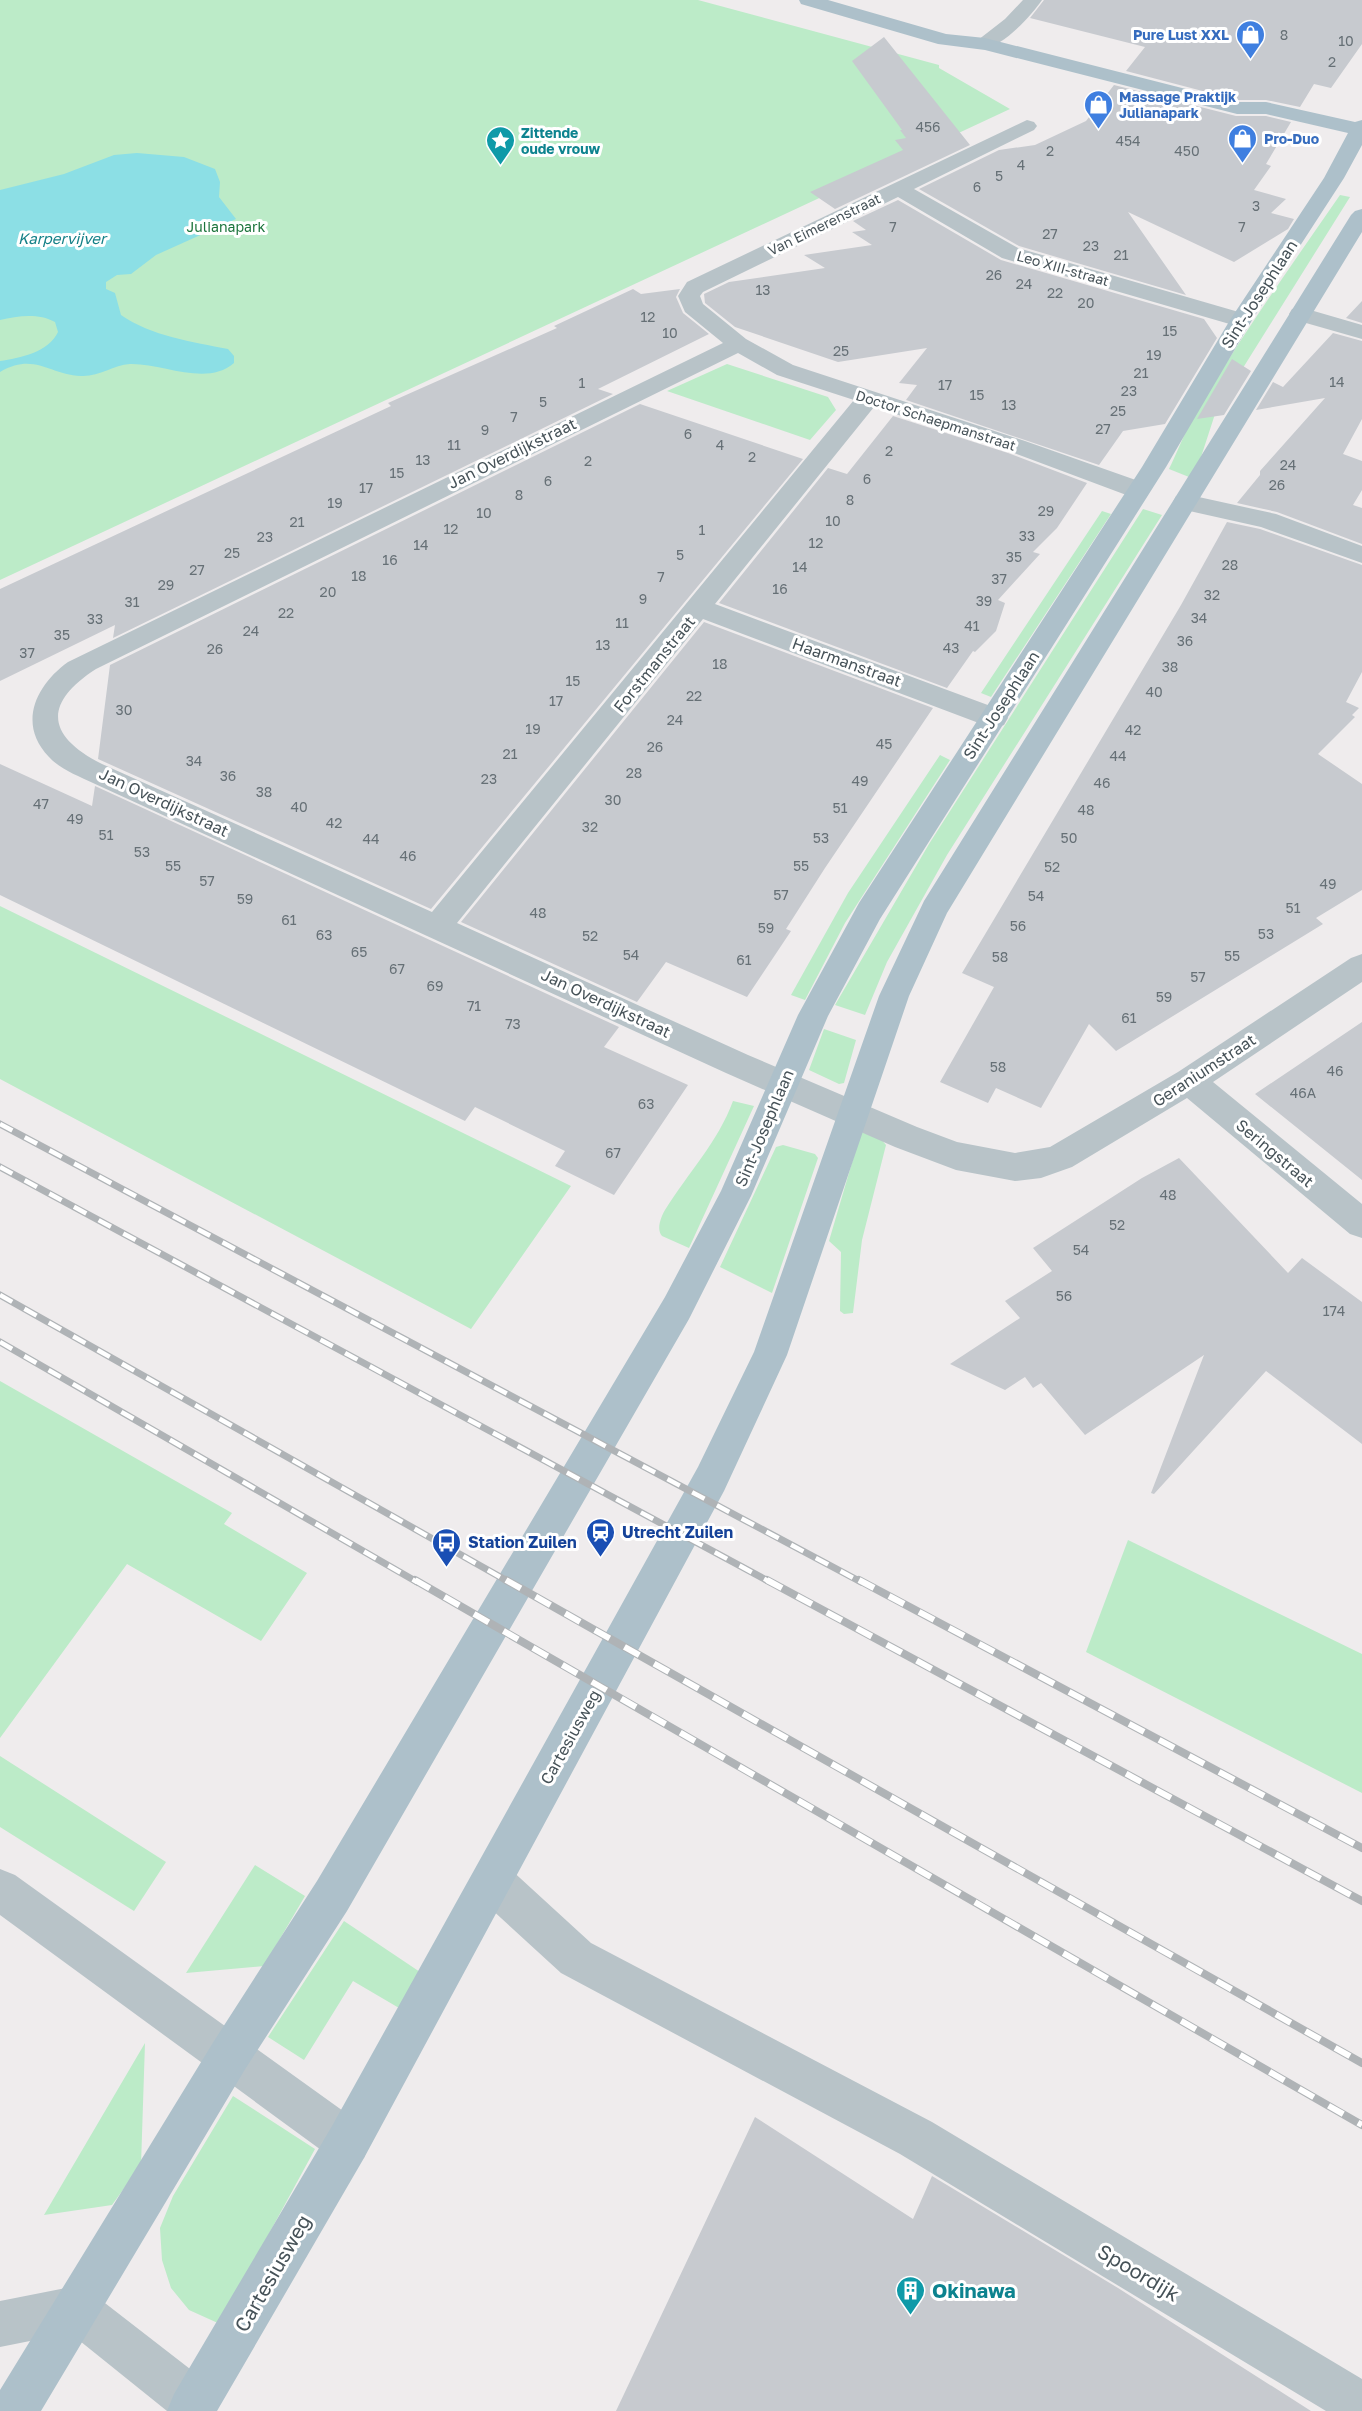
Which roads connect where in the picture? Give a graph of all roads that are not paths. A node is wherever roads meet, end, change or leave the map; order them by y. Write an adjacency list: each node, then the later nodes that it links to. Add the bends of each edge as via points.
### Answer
1 (808, 0): 4 (main road, via 945,40)
2 (850, 0): 4 (main road, via 955,27)
3 (1033, 0): 4 (street)
4 (985, 44): 5 (main road)
5 (1238, 108): 7 (main road); 8 (main road, via 1266,108)
6 (1027, 126): 9 (street, Van Eimerenstraat)
7 (1252, 127)
8 (1354, 139): 12 (main road, Sint-Josephlaan, via 1334,178)
9 (898, 188): 12 (street, Leo XIII-straat, via 1010,253); 14 (street, Van Eimerenstraat, via 695,287 689,296 693,307)
10 (1362, 215): 11 (main road)
11 (1300, 314): 13 (street); 17 (main road)
12 (1229, 316): 16 (main road, Sint-Josephlaan, via 1186,409)
13 (1362, 332)
14 (738, 344): 15 (street, Doctor Schaepmanstraat, via 785,370); 21 (street, Jan Overdijkstraat, via 87,663 62,679 48,698 44,717 49,737 63,755)
15 (868, 399): 16 (street, Doctor Schaepmanstraat, via 1017,446); 19 (street, Forstmanstraat)
16 (1138, 490): 20 (main road, Sint-Josephlaan)
17 (1185, 502): 18 (street, via 1267,520); 25 (main road, via 934,909 894,996)
18 (1362, 555)
19 (700, 608): 20 (street, Haarmanstraat); 21 (street, Forstmanstraat)
20 (993, 718): 24 (main road, Sint-Josephlaan, via 853,938)
21 (437, 927): 24 (street, Jan Overdijkstraat)
22 (1362, 966): 23 (street, Geraniumstraat)
23 (1189, 1081): 26 (street, Geraniumstraat, via 1061,1157); 27 (street, Seringstraat)
24 (782, 1083): 25 (street, Jan Overdijkstraat); 30 (main road, Sint-Josephlaan, via 735,1196 692,1281 332,1896)
25 (853, 1114): 26 (street, Jan Overdijkstraat, via 956,1156 1015,1167); 28 (main road, Cartesiusweg, via 770,1355 711,1479)
26 (1041, 1164)
27 (1362, 1224)
28 (492, 1881): 31 (main road, Cartesiusweg); 34 (street, Spoordijk, via 576,1958 916,2138)
29 (0, 1890): 30 (street)
30 (229, 2056): 31 (street); 32 (main road)
31 (348, 2142): 35 (main road, Cartesiusweg)
32 (76, 2309): 33 (street); 35 (street, Cartesiusweg); 36 (main road)
33 (0, 2324)
34 (1362, 2406)
35 (193, 2407)
36 (14, 2411)

